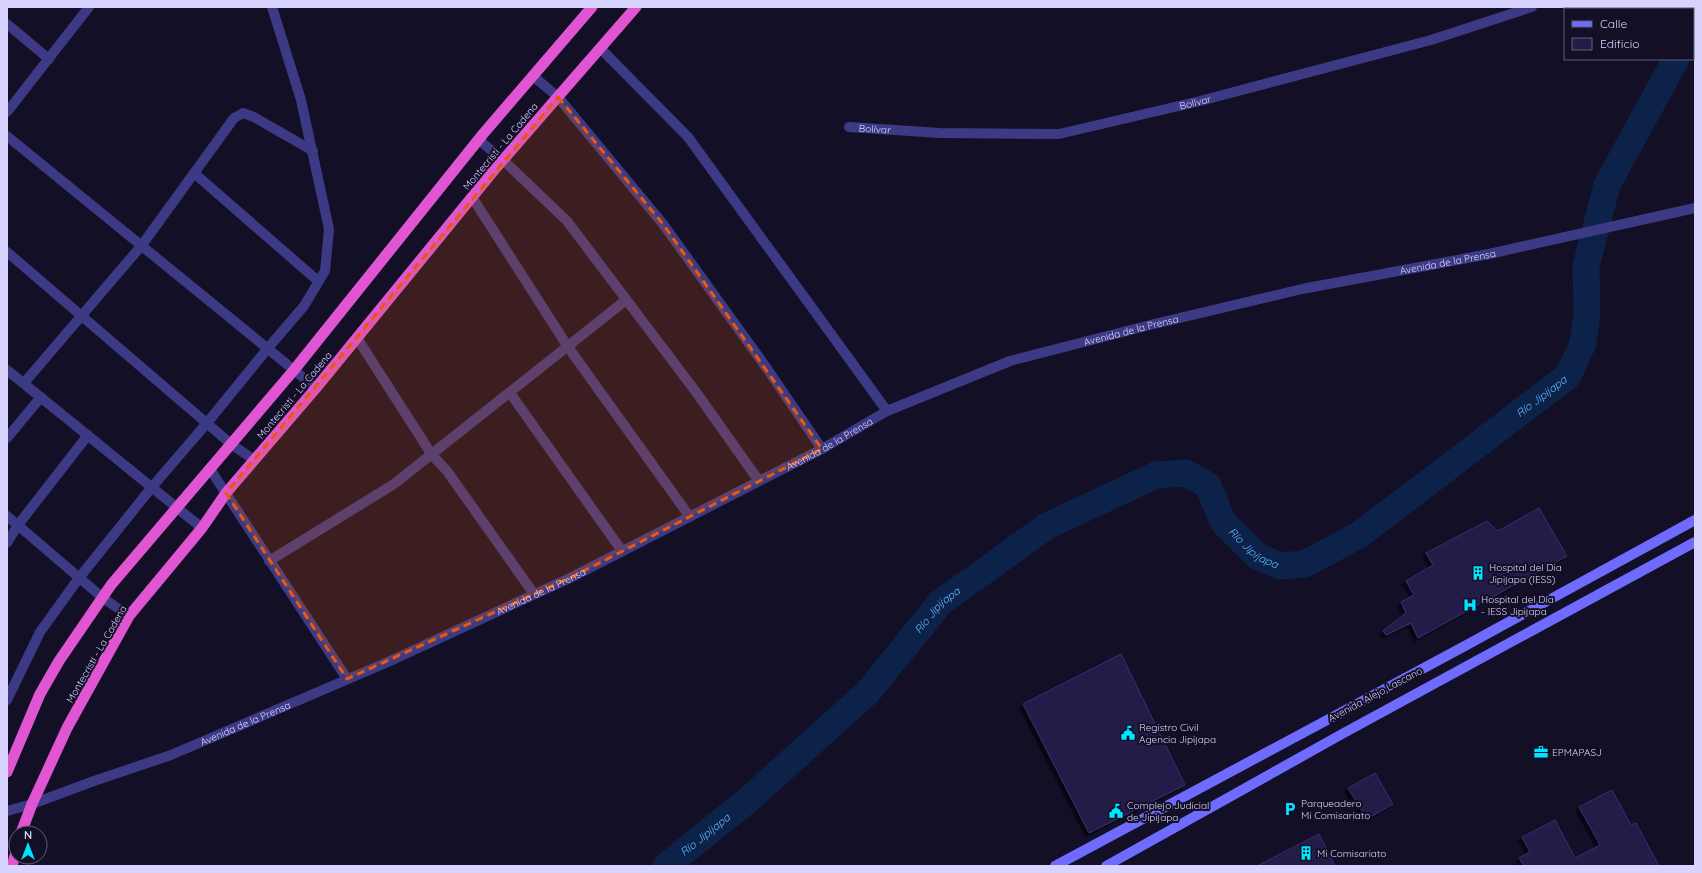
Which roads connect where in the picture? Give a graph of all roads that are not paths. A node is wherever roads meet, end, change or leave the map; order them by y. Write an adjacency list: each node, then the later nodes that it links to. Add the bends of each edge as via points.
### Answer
1 (89, 7): 8 (street)
2 (272, 7): 15 (street, via 301,100)
3 (592, 7): 9 (highway, Montecristi - La Cadena)
4 (636, 7): 7 (highway, Montecristi - La Cadena)
5 (1532, 7): 12 (street, Bolívar, via 1431,40 1200,101 1059,134 940,133)
6 (7, 24): 8 (street)
7 (600, 48): 10 (highway, Montecristi - La Cadena); 34 (street, via 688,136)
8 (49, 58): 11 (street)
9 (533, 76): 10 (street); 14 (highway, Montecristi - La Cadena)
10 (558, 97): 16 (highway, Montecristi - La Cadena); 39 (street, via 663,224)
11 (7, 112)
12 (849, 127)
13 (7, 136): 20 (street)
14 (479, 140): 16 (street); 29 (highway, Montecristi - La Cadena)
15 (313, 151): 17 (street, via 243,113 234,118); 22 (street, via 329,229 325,271)
16 (503, 160): 18 (highway, Montecristi - La Cadena); 23 (street, via 567,221)
17 (194, 173): 20 (street); 22 (street)
18 (472, 197): 25 (highway, Montecristi - La Cadena); 26 (street)
19 (1695, 208): 34 (street, Avenida de la Prensa, via 1489,254 1302,290 1154,324 1010,361)
20 (142, 245): 24 (street); 27 (street)
21 (7, 252): 24 (street)
22 (318, 281): 27 (street, via 304,306)
23 (626, 300): 26 (street); 43 (street)
24 (82, 315): 30 (street); 35 (street)
25 (357, 338): 31 (highway, Montecristi - La Cadena); 40 (street)
26 (568, 347): 32 (street); 48 (street)
27 (268, 348): 29 (street); 35 (street)
28 (7, 370): 30 (street)
29 (294, 370): 31 (street); 38 (highway, Montecristi - La Cadena)
30 (24, 383): 33 (street)
31 (316, 388): 41 (highway, Montecristi - La Cadena)
32 (510, 393): 40 (street); 54 (street)
33 (41, 397): 36 (street); 37 (street)
34 (887, 411): 39 (street, Avenida de la Prensa)
35 (207, 423): 38 (street); 44 (street)
36 (88, 435): 44 (street); 50 (street)
37 (7, 438)
38 (231, 444): 41 (street); 42 (highway, Montecristi - La Cadena)
39 (822, 449): 43 (street, Avenida de la Prensa)
40 (432, 455): 55 (street, via 394,484); 57 (street, via 447,471)
41 (254, 460): 45 (highway, Montecristi - La Cadena)
42 (210, 469): 45 (street); 46 (highway, Montecristi - La Cadena)
43 (760, 481): 48 (street, Avenida de la Prensa)
44 (152, 487): 46 (street); 56 (street)
45 (226, 493): 51 (highway, Montecristi - La Cadena); 55 (street)
46 (178, 507): 51 (street); 58 (highway, Montecristi - La Cadena)
47 (7, 516): 50 (street)
48 (690, 517): 54 (street, Avenida de la Prensa)
49 (1695, 520): 66 (main road, Avenida Alejo Lascano)
50 (18, 525): 52 (street); 56 (street)
51 (202, 528): 59 (highway, Montecristi - La Cadena)
52 (7, 542)
53 (1695, 542): 67 (main road, Avenida Alejo Lascano)
54 (622, 551): 57 (street, Avenida de la Prensa)
55 (269, 561): 60 (street)
56 (79, 578): 58 (street); 61 (street, via 40,632)
57 (534, 594): 60 (street, Avenida de la Prensa)
58 (103, 598): 59 (street); 62 (highway, Montecristi - La Cadena, via 59,661 40,694)
59 (129, 616): 63 (highway, Montecristi - La Cadena, via 67,728)
60 (347, 679): 63 (street, Avenida de la Prensa, via 170,755)
61 (7, 700)
62 (7, 772)
63 (32, 804): 64 (street, Avenida de la Prensa); 65 (highway, Montecristi - La Cadena)
64 (7, 811)
65 (24, 825)
66 (1055, 866)
67 (1106, 866)

